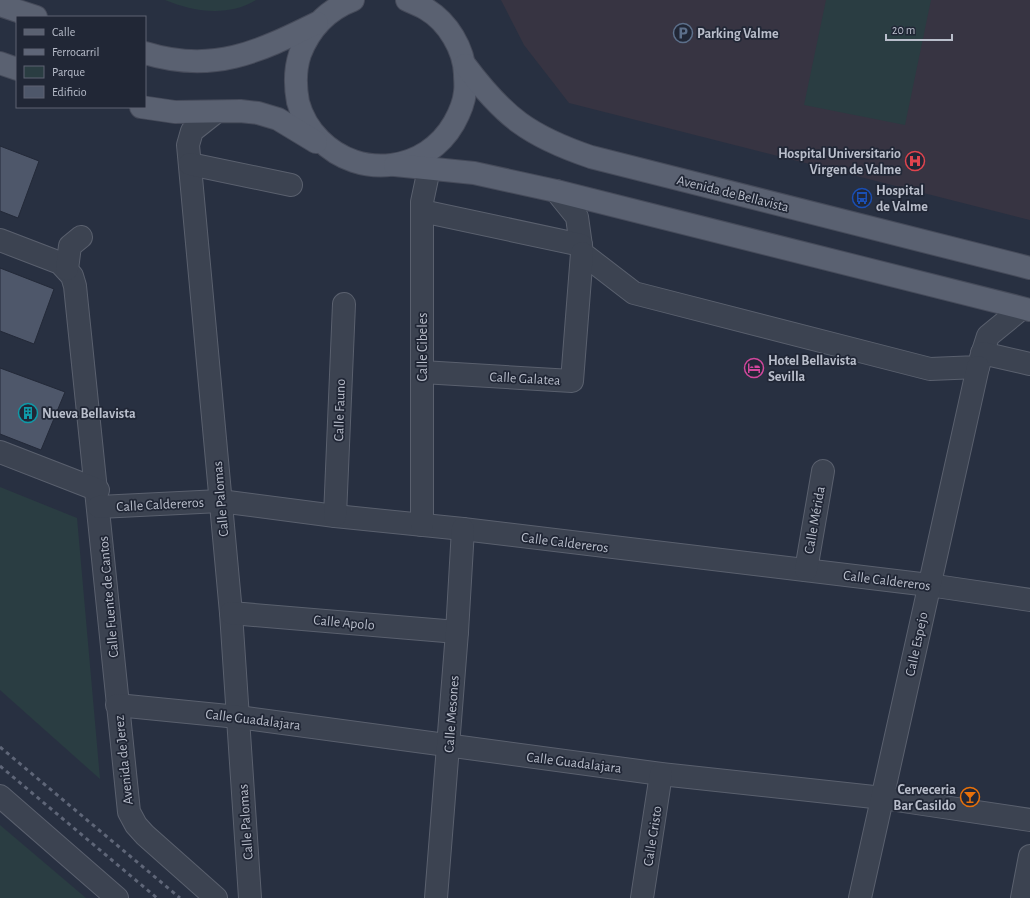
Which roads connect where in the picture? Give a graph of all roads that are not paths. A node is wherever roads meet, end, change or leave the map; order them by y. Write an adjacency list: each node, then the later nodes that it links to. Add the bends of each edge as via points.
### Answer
1 (353, 0): 5 (main road, via 331,11)
2 (407, 0): 8 (main road, via 427,9 446,25 460,48)
3 (0, 5): 4 (main road)
4 (33, 16)
5 (317, 23): 6 (main road, via 264,49 227,59 186,61); 14 (main road, via 304,43 297,63 296,90 301,111 311,131)
6 (146, 53)
7 (0, 63): 9 (main road)
8 (465, 65): 16 (main road, via 465,93 459,114 449,132 434,148 414,160); 24 (main road, Avenida de Bellavista, via 485,92 529,131 590,157)
9 (16, 69)
10 (0, 76): 11 (main road)
11 (16, 79)
12 (146, 108): 13 (main road, via 175,112)
13 (216, 112): 14 (main road, via 258,113 278,120); 15 (street, Calle Palomas, via 192,131 188,145)
14 (330, 150): 16 (main road, via 346,159 368,166)
15 (190, 164): 18 (street); 34 (street, Calle Palomas)
16 (395, 165): 17 (main road)
17 (429, 169): 19 (main road, via 474,173); 20 (street, Calle Cibeles)
18 (291, 185)
19 (556, 191): 23 (street, via 577,217); 27 (main road)
20 (422, 210): 23 (street); 30 (street, Calle Cibeles)
21 (80, 237): 25 (street, via 70,246)
22 (0, 240): 25 (street, via 60,263)
23 (581, 249): 28 (street, via 634,293 930,369); 30 (street, Calle Galatea, via 572,381)
24 (1030, 268)
25 (67, 269): 33 (street, Calle Fuente de Cantos, via 76,286)
26 (344, 304): 35 (street, Calle Fauno)
27 (1025, 309): 28 (street, via 988,336)
28 (980, 360): 29 (street); 39 (street, Calle Espejo)
29 (1030, 364)
30 (422, 372): 36 (street, Calle Cibeles)
31 (0, 452): 33 (street)
32 (823, 470): 38 (street, Calle Mérida)
33 (99, 499): 34 (street, Calle Caldereros); 43 (street, Calle Fuente de Cantos)
34 (220, 501): 35 (street, Calle Caldereros); 41 (street, Calle Palomas)
35 (335, 516): 36 (street, Calle Caldereros)
36 (422, 525): 37 (street, Calle Caldereros)
37 (463, 529): 38 (street, Calle Caldereros); 42 (street, Calle Mesones)
38 (806, 570): 39 (street, Calle Caldereros)
39 (929, 585): 40 (street, Calle Caldereros); 48 (street, Calle Espejo)
40 (1030, 600)
41 (231, 613): 42 (street, Calle Apolo); 44 (street, Calle Palomas)
42 (458, 632): 45 (street, Calle Mesones)
43 (117, 705): 44 (street, Calle Guadalajara); 52 (street, Avenida de Jerez, via 129,812 136,825)
44 (238, 717): 45 (street, Calle Guadalajara); 53 (street, Calle Palomas)
45 (449, 746): 46 (street, Calle Guadalajara); 54 (street, Calle Mesones)
46 (661, 774): 48 (street, Calle Guadalajara); 55 (street, Calle Cristo)
47 (0, 796): 51 (street)
48 (883, 798): 49 (street, Calle Guadalajara); 56 (street, Calle Espejo)
49 (1030, 820)
50 (1030, 856): 57 (street)
51 (117, 898)
52 (216, 898)
53 (250, 898)
54 (436, 898)
55 (642, 898)
56 (860, 898)
57 (1022, 898)

